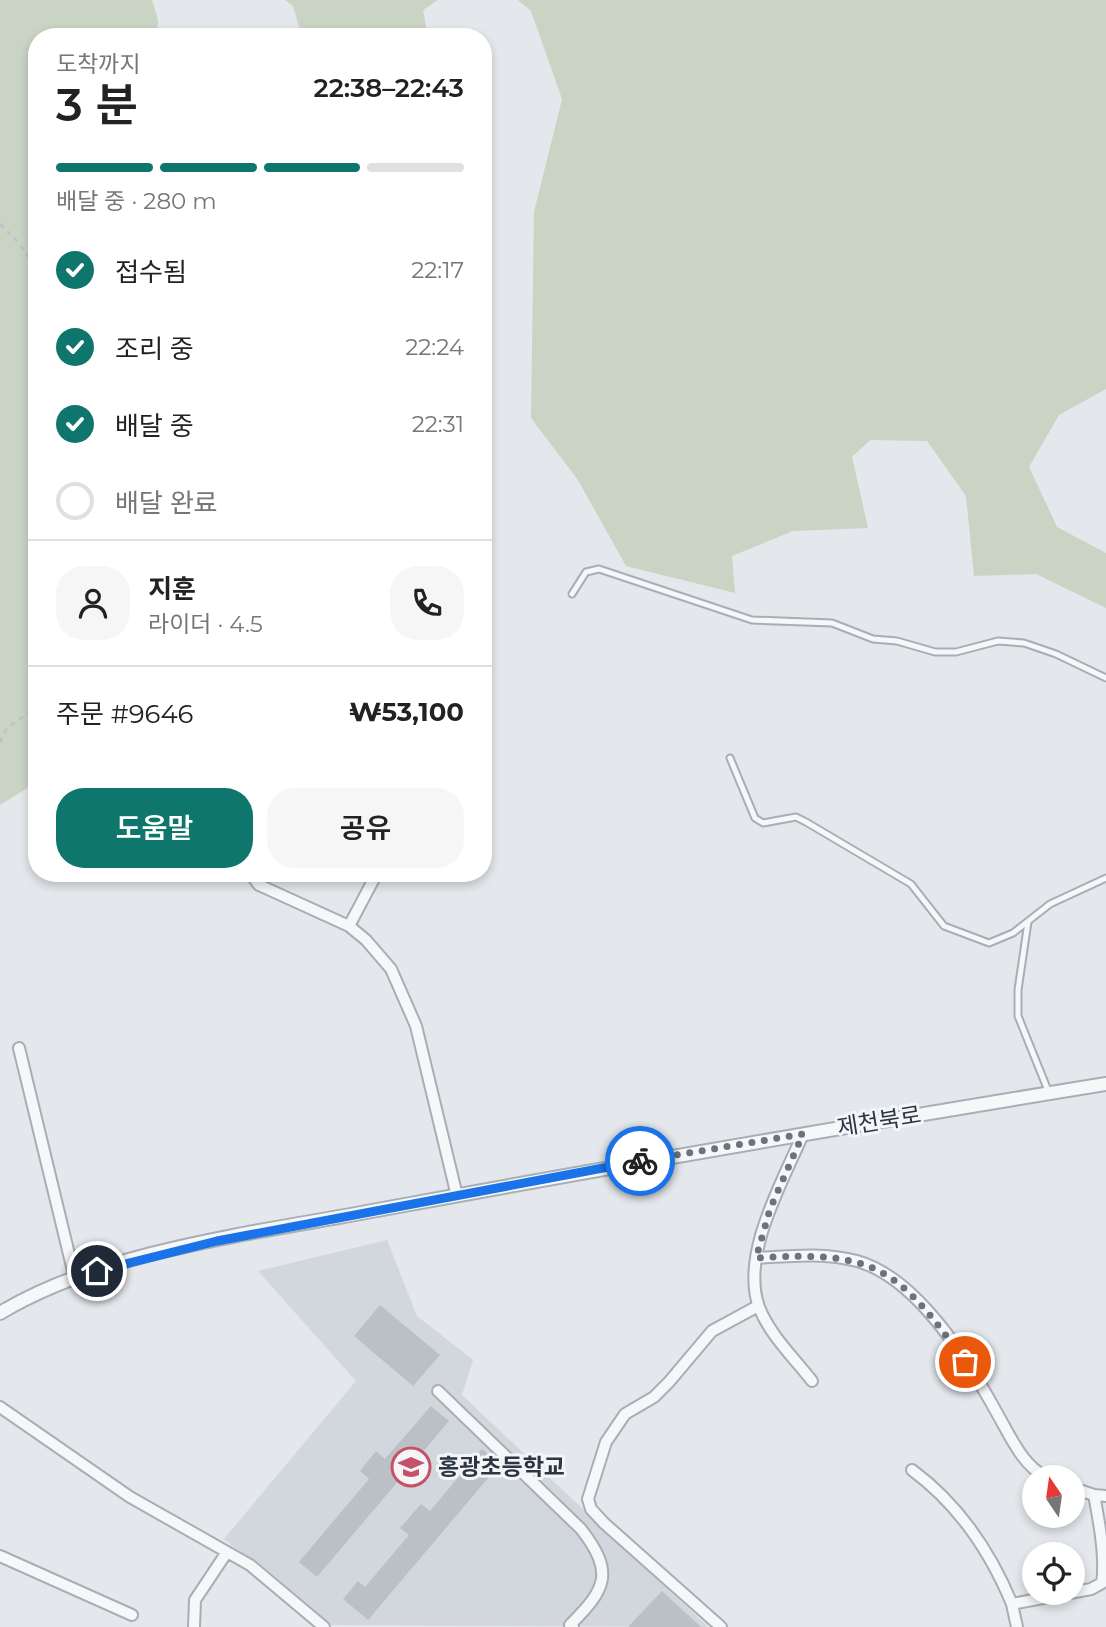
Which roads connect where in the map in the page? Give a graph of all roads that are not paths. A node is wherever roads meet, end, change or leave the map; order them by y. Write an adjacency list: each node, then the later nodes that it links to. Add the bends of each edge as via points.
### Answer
1 (572, 594): 2 (lane, via 586,572 599,569 752,620 818,621 935,652 956,652 998,641 1024,643)
2 (1106, 678)
3 (730, 758): 7 (lane, via 755,818 763,823 796,817 806,822 911,884 944,926 989,943)
4 (1106, 878): 7 (lane, via 1050,904)
5 (257, 882): 8 (street)
6 (372, 882): 8 (street)
7 (1028, 922): 11 (lane, via 1018,1016)
8 (349, 926): 13 (street, via 391,969 408,1005)
9 (19, 1048): 15 (street)
10 (1106, 1084): 11 (street, 제천북로)
11 (1049, 1093): 12 (street, 제천북로)
12 (803, 1134): 13 (street, 제천북로); 14 (street, via 770,1209)
13 (457, 1196): 15 (street, 제천북로, via 217,1241 118,1263)
14 (756, 1258): 16 (street); 21 (street, via 815,1255 858,1261 894,1278 940,1327)
15 (75, 1279): 17 (street, 제천북로)
16 (758, 1306): 18 (street); 33 (street, via 712,1331 654,1397 625,1415 606,1442 587,1499 604,1524)
17 (0, 1313)
18 (812, 1381)
19 (438, 1391): 30 (street, via 593,1544 602,1571 601,1586)
20 (0, 1407): 26 (street, via 130,1497)
21 (1031, 1465)
22 (912, 1470): 28 (street, via 966,1521)
23 (1085, 1493): 24 (street)
24 (1094, 1496): 25 (street); 28 (street, via 1104,1549 1102,1583)
25 (1106, 1496)
26 (227, 1552): 31 (street, via 195,1600); 32 (street, via 250,1565)
27 (0, 1556): 29 (street)
28 (1012, 1604): 34 (street)
29 (132, 1615)
30 (570, 1626)
31 (194, 1627)
32 (324, 1627)
33 (721, 1627)
34 (1017, 1627)

